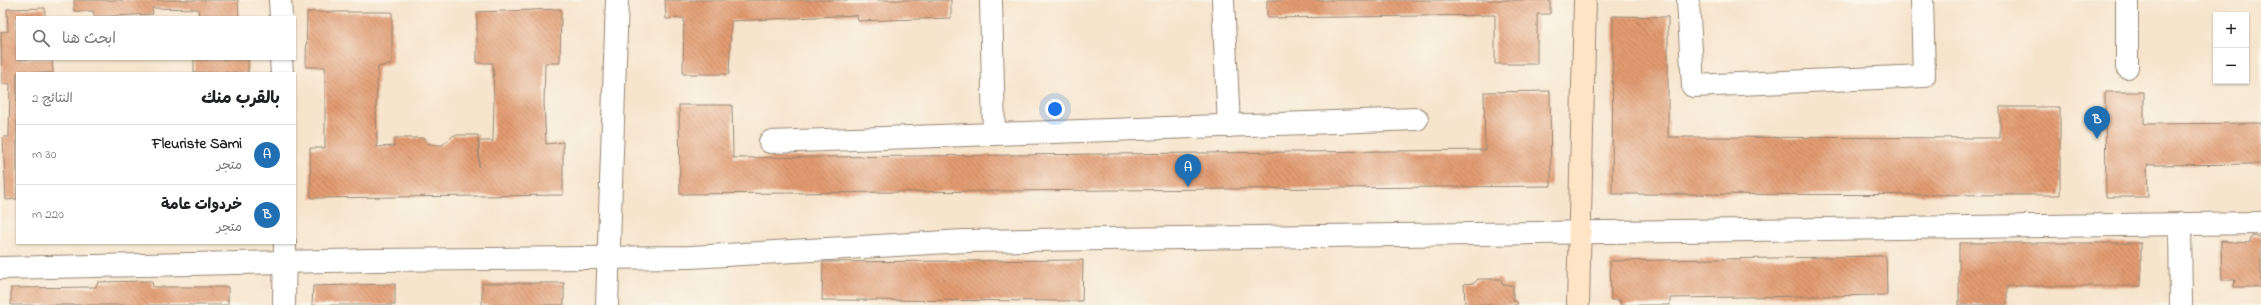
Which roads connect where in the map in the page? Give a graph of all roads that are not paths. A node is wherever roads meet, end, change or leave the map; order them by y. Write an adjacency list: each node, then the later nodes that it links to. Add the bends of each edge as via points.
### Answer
1 (280, 0): 9 (street)
2 (617, 0): 21 (street)
3 (991, 0): 15 (street)
4 (1224, 0): 14 (street)
5 (1585, 0): 19 (street)
6 (1688, 0): 7 (street, via 1693,86 1924,76)
7 (1922, 0)
8 (2127, 0): 11 (street)
9 (281, 16)
10 (281, 60): 12 (street)
11 (2128, 67)
12 (282, 72)
13 (1417, 120): 14 (street)
14 (1229, 126): 15 (street)
15 (994, 134): 16 (street)
16 (770, 142)
17 (2261, 223): 18 (street)
18 (2180, 225): 19 (street); 26 (street)
19 (1579, 232): 21 (street, via 964,241 691,257); 25 (street)
20 (285, 252): 21 (street); 22 (street); 23 (street)
21 (609, 257): 24 (street)
22 (0, 268)
23 (284, 305)
24 (607, 305)
25 (1578, 305)
26 (2182, 305)

